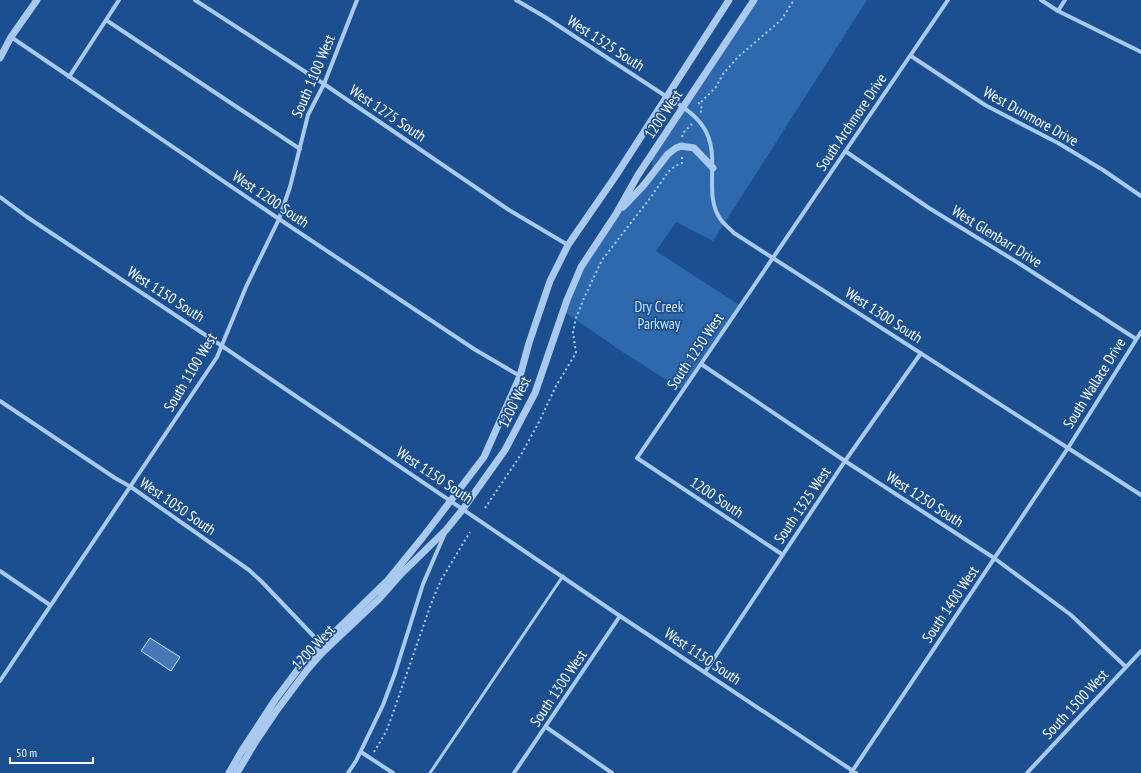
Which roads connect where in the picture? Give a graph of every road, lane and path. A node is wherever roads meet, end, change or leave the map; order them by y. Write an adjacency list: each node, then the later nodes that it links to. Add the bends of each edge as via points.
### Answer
1 (37, 0): 14 (street)
2 (119, 0): 13 (street)
3 (195, 0): 19 (street, West 1275 South)
4 (358, 0): 19 (street, South 1100 West)
5 (516, 0): 20 (street, West 1325 South)
6 (729, 0): 20 (street, 1200 West)
7 (754, 0): 21 (street, 1200 West)
8 (794, 0): 22 (path, via 781,20 722,74 716,87 699,103 702,111)
9 (948, 0): 16 (street, South Archmore Drive)
10 (1041, 0): 12 (street)
11 (1065, 0): 12 (street)
12 (1058, 11): 15 (street)
13 (106, 20): 18 (street); 24 (street)
14 (11, 38): 17 (street); 18 (street, West 1200 South)
15 (1141, 52)
16 (911, 56): 25 (street, South Archmore Drive); 27 (street, West Dunmore Drive, via 985,105 1058,143)
17 (0, 58)
18 (68, 77): 30 (street, West 1200 South)
19 (324, 84): 24 (street, South 1100 West, via 308,115); 31 (street, West 1275 South, via 509,210)
20 (667, 97): 21 (street, West 1325 South); 31 (street, 1200 West)
21 (683, 107): 22 (street, West 1300 South); 29 (street, 1200 West, via 638,175)
22 (696, 118): 23 (path, via 683,133); 26 (street, West 1300 South, via 710,141)
23 (681, 146): 26 (street, via 694,148); 29 (street, via 668,154 643,186); 46 (path, via 682,162 668,172 602,260 576,318 573,332 576,352 522,453)
24 (300, 148): 30 (street, South 1100 West)
25 (845, 152): 32 (street, South Archmore Drive); 34 (street, West Glenbarr Drive)
26 (713, 168): 32 (street, West 1300 South, via 713,196 720,220 734,233)
27 (1141, 196)
28 (0, 197): 35 (street, West 1150 South)
29 (616, 214): 47 (street, 1200 West, via 582,267 567,300 535,393 505,450)
30 (279, 219): 35 (street, South 1100 West, via 246,287); 38 (street, West 1200 South, via 474,349)
31 (568, 245): 38 (street, 1200 West, via 550,282)
32 (774, 258): 36 (street, West 1300 South); 37 (street, South 1250 West)
33 (1141, 332): 34 (street, South Wallace Drive)
34 (1136, 339): 40 (street, South Wallace Drive)
35 (222, 346): 43 (street, South 1100 West); 45 (street, West 1150 South)
36 (921, 353): 40 (street, West 1300 South); 42 (street, South 1325 West)
37 (702, 364): 41 (street, South 1250 West); 42 (street, West 1250 South)
38 (520, 376): 45 (street, 1200 West, via 484,457)
39 (0, 401): 43 (street, West 1050 South)
40 (1068, 448): 44 (street, West 1300 South); 51 (street, South 1400 West)
41 (637, 458): 50 (street, 1200 South)
42 (845, 461): 50 (street, South 1325 West); 51 (street, West 1250 South)
43 (131, 487): 54 (street, South 1100 West); 56 (street, West 1050 South, via 248,570)
44 (1141, 495)
45 (451, 501): 47 (street, West 1150 South); 56 (street, 1200 West, via 388,580)
46 (485, 508)
47 (463, 509): 48 (street, 1200 West); 53 (street, West 1150 South)
48 (446, 530): 56 (street, 1200 West, via 379,599); 63 (street, via 423,584 390,688)
49 (470, 532): 62 (path, via 441,580 386,732)
50 (783, 555): 59 (street, South 1325 West)
51 (994, 558): 58 (street, West 1250 South, via 1071,615); 64 (street, South 1400 West)
52 (0, 571): 54 (street)
53 (563, 576): 55 (street, West 1150 South); 69 (lane)
54 (50, 605): 60 (street, South 1100 West)
55 (620, 616): 59 (street, West 1150 South); 61 (street, South 1300 West)
56 (323, 647): 65 (street, 1200 West, via 302,664 275,700); 66 (street, 1200 West, via 256,741)
57 (1141, 651): 58 (street, South 1500 West)
58 (1126, 667): 72 (street, South 1500 West)
59 (705, 672): 64 (street, West 1150 South)
60 (0, 681)
61 (546, 727): 70 (street, South 1300 West); 71 (street)
62 (377, 748)
63 (360, 752): 67 (street); 68 (street)
64 (853, 772)
65 (229, 773)
66 (238, 773)
67 (348, 773)
68 (393, 773)
69 (430, 773)
70 (514, 773)
71 (612, 773)
72 (1028, 773)

